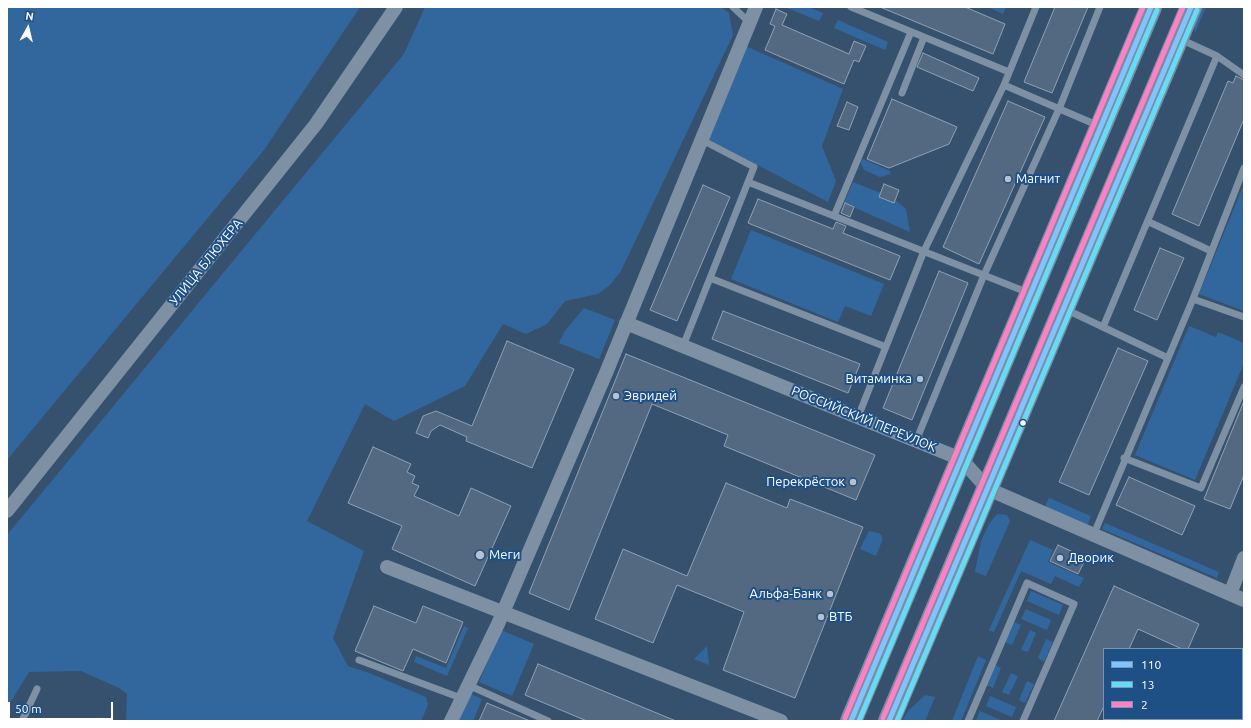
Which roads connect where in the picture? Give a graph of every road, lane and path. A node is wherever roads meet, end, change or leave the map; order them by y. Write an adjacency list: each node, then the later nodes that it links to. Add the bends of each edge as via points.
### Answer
1 (396, 7): 44 (street, УЛИЦА БЛЮХЕРА, via 316,124)
2 (733, 7): 9 (lane)
3 (756, 7): 9 (street)
4 (851, 7): 10 (lane)
5 (1036, 7): 14 (lane)
6 (1100, 7): 18 (lane)
7 (1151, 7): 19 (main road)
8 (1191, 7): 12 (main road)
9 (750, 23): 20 (street)
10 (911, 32): 11 (lane); 23 (lane)
11 (924, 37): 14 (lane); 17 (lane)
12 (1178, 39): 13 (lane); 31 (main road)
13 (1217, 56): 15 (lane); 24 (lane)
14 (1009, 72): 16 (lane)
15 (1244, 75)
16 (1004, 85): 18 (lane); 25 (lane)
17 (902, 93)
18 (1059, 109): 19 (lane); 27 (lane)
19 (1101, 127): 29 (main road)
20 (702, 140): 22 (lane, via 754,167); 33 (street)
21 (1244, 168): 26 (lane)
22 (748, 182): 23 (lane); 28 (lane)
23 (834, 216): 25 (lane)
24 (1149, 222): 26 (lane); 34 (lane)
25 (924, 251): 27 (lane); 36 (lane)
26 (1211, 251): 30 (lane)
27 (984, 275): 29 (lane); 40 (lane)
28 (710, 278): 35 (lane); 36 (lane)
29 (1031, 293): 42 (main road)
30 (1193, 299): 32 (lane); 37 (lane)
31 (1064, 309): 34 (lane); 43 (main road)
32 (1244, 316)
33 (626, 323): 35 (street, РОССИЙСКИЙ ПЕРЕУЛОК); 50 (street)
34 (1103, 327): 37 (lane)
35 (683, 346): 39 (street, РОССИЙСКИЙ ПЕРЕУЛОК)
36 (886, 347): 39 (lane)
37 (1168, 358): 41 (lane)
38 (1244, 387): 41 (lane, via 1201,488)
39 (858, 417): 40 (street, РОССИЙСКИЙ ПЕРЕУЛОК)
40 (916, 440): 42 (street, РОССИЙСКИЙ ПЕРЕУЛОК)
41 (1124, 458): 45 (lane)
42 (961, 459): 43 (street, РОССИЙСКИЙ ПЕРЕУЛОК); 59 (main road)
43 (988, 489): 45 (street, РОССИЙСКИЙ ПЕРЕУЛОК); 60 (main road)
44 (7, 510)
45 (1093, 536): 48 (street, РОССИЙСКИЙ ПЕРЕУЛОК)
46 (1244, 558): 48 (street)
47 (387, 567): 50 (street)
48 (1230, 594): 49 (street, РОССИЙСКИЙ ПЕРЕУЛОК)
49 (1244, 600)
50 (503, 612): 53 (street); 58 (street)
51 (359, 660): 53 (lane)
52 (37, 689): 55 (lane)
53 (464, 691): 54 (lane); 56 (street)
54 (536, 719): 57 (lane)
55 (22, 721)
56 (451, 721)
57 (548, 721)
58 (781, 721)
59 (851, 721)
60 (889, 721)
61 (968, 721): 62 (lane, via 1027,583 1074,604)
62 (1023, 721)

